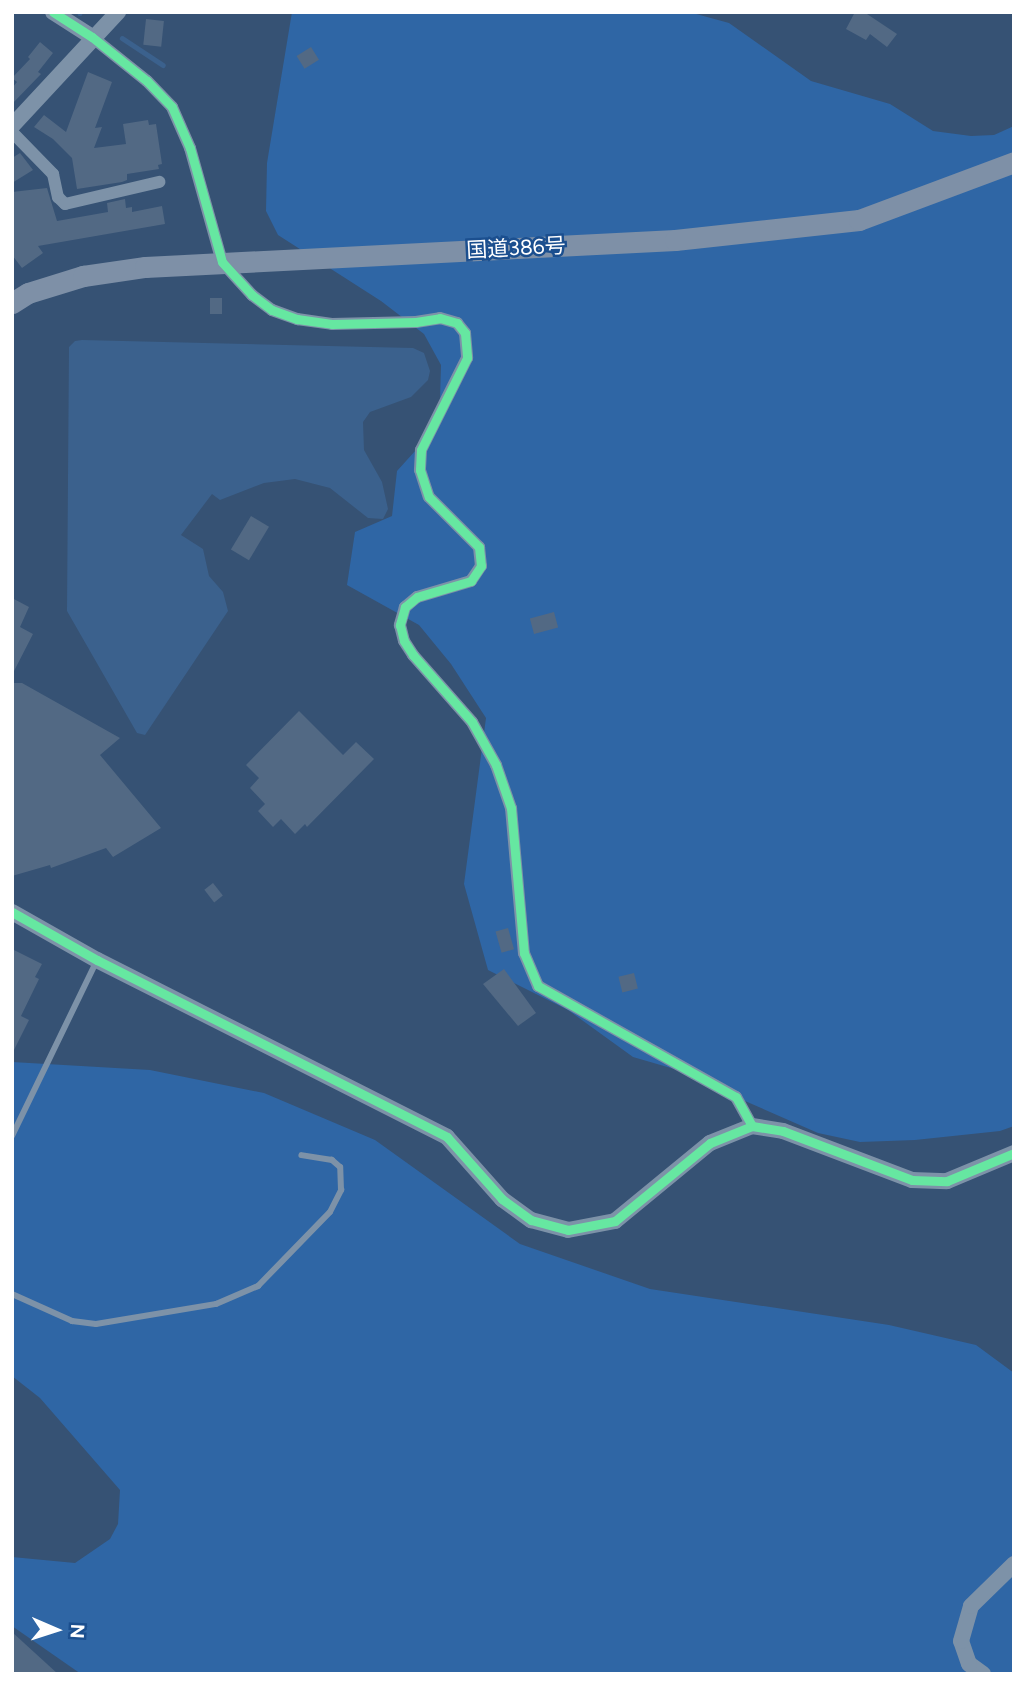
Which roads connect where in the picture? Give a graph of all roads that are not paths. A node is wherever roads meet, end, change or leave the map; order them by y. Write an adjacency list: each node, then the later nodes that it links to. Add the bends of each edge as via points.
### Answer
1 (53, 12): 3 (street)
2 (118, 12): 3 (street)
3 (92, 37): 4 (street); 8 (street, via 172,107 190,148)
4 (12, 125)
5 (12, 132): 7 (street, via 53,174 58,197 65,204)
6 (1014, 162): 8 (highway, 国道386号, via 859,220 675,240)
7 (159, 182)
8 (222, 262): 9 (highway, 国道386号, via 83,276); 12 (street, via 252,295 272,310 297,319 332,324 440,318 457,323 465,333 467,358 421,450 420,470 429,497 479,548 481,566 471,580 417,597 405,607 400,625 404,640 472,722 496,765 511,808 524,953 538,986 736,1097)
9 (12, 303)
10 (12, 912): 11 (street)
11 (97, 960): 12 (street, via 447,1137 502,1199 531,1220 568,1230 615,1221 710,1143); 13 (lane)
12 (752, 1126): 14 (street, via 783,1131 912,1180 947,1181)
13 (12, 1136)
14 (1014, 1153)
15 (300, 1155): 16 (lane, via 332,1160 340,1167 341,1190 330,1212 258,1286 216,1304 96,1324 72,1321)
16 (12, 1294)
17 (1014, 1564): 18 (street, via 971,1606 961,1641 969,1664)
18 (983, 1674)

